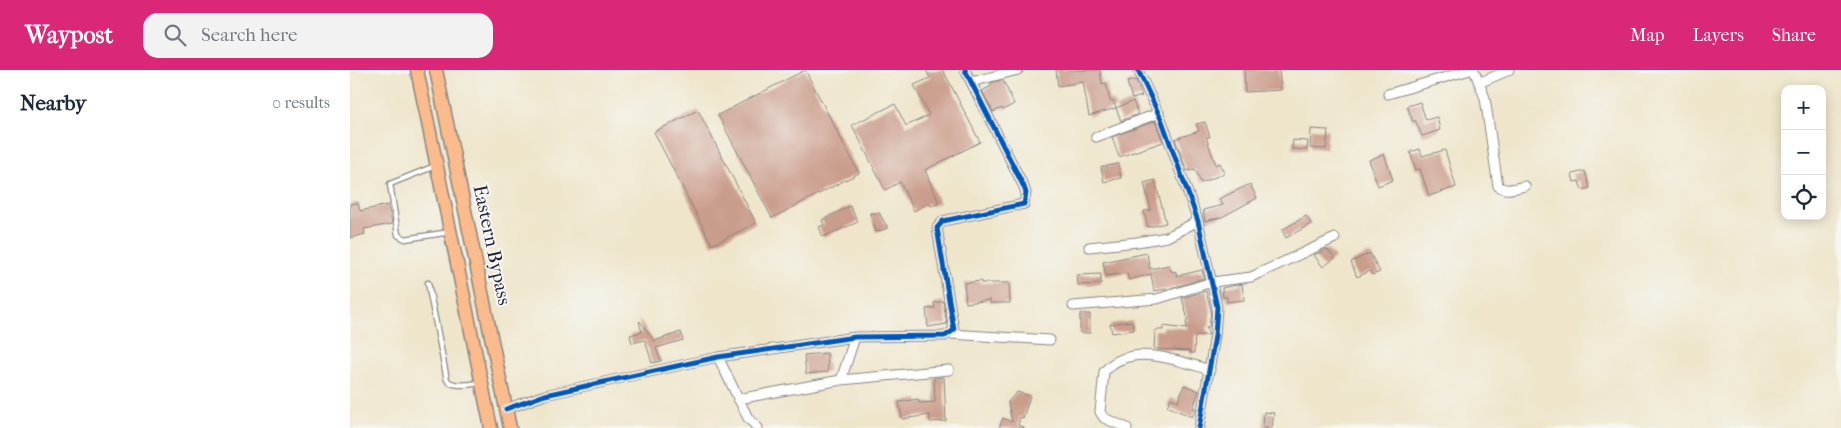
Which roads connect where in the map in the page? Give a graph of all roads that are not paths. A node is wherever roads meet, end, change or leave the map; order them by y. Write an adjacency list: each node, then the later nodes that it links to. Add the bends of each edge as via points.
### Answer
1 (417, 70): 14 (main road, Eastern Bypass)
2 (436, 70): 32 (main road, Eastern Bypass)
3 (965, 70): 9 (street)
4 (1018, 70): 9 (street)
5 (1138, 70): 12 (street)
6 (1470, 70): 11 (street)
7 (1474, 70): 10 (street)
8 (1509, 70): 10 (street)
9 (971, 82): 23 (street, via 1024,187 1026,199 1024,204 942,221 937,228 954,330)
10 (1479, 83): 15 (street, via 1485,98 1498,186 1501,189)
11 (1388, 94)
12 (1159, 113): 13 (street); 16 (street)
13 (1096, 137)
14 (437, 165): 17 (main road, Eastern Bypass); 17 (lane, via 390,184 398,234 405,239)
15 (1525, 186)
16 (1198, 221): 19 (street, via 1167,237); 20 (street)
17 (451, 232): 30 (main road, Eastern Bypass)
18 (1335, 238): 20 (street, via 1251,277)
19 (1089, 247)
20 (1212, 282): 22 (street, via 1157,299); 28 (street, via 1217,321)
21 (428, 283): 30 (lane, via 447,380 454,385)
22 (1073, 306)
23 (950, 334): 24 (street); 25 (street)
24 (855, 338): 26 (street); 29 (street)
25 (1050, 340)
26 (718, 357): 31 (street); 32 (street, via 545,395)
27 (949, 370): 29 (street)
28 (1210, 370): 37 (street, via 1154,355 1114,362 1104,372 1100,412 1104,418); 38 (street)
29 (841, 380): 31 (street)
30 (482, 383): 33 (main road, Eastern Bypass)
31 (738, 399): 36 (street, via 748,418)
32 (506, 409): 33 (main road); 35 (main road, Eastern Bypass)
33 (488, 414): 34 (main road, Eastern Bypass)
34 (491, 428)
35 (510, 428)
36 (758, 428)
37 (1127, 428)
38 (1200, 428)

